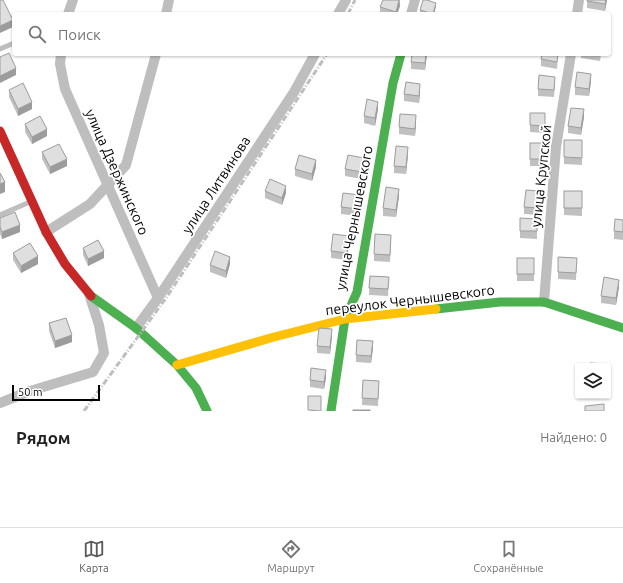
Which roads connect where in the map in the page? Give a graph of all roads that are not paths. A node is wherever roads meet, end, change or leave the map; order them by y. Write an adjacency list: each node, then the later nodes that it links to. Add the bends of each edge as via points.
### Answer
1 (74, 0): 6 (street)
2 (169, 0): 7 (street)
3 (346, 0): 8 (street)
4 (415, 0): 9 (street)
5 (579, 0): 10 (street)
6 (69, 12)
7 (166, 12)
8 (339, 12)
9 (412, 12)
10 (577, 12)
11 (12, 44): 12 (lane)
12 (0, 49)
13 (61, 56): 19 (street, улица Дзержинского, via 65,89)
14 (155, 56): 19 (street, via 126,164)
15 (314, 56): 24 (street, улица Литвинова, via 289,99)
16 (400, 56): 26 (street, улица Чернышевского, via 393,83 357,292)
17 (571, 56): 25 (street, улица Крупской, via 556,147)
18 (0, 132): 20 (street)
19 (107, 186): 22 (street, via 90,204); 24 (street, улица Дзержинского)
20 (32, 201): 21 (lane); 22 (street)
21 (0, 216)
22 (46, 232): 23 (street, via 65,264)
23 (89, 294): 27 (street); 30 (street, via 104,353 93,372)
24 (158, 298): 27 (street, улица Литвинова)
25 (544, 302): 26 (street, переулок Чернышевского, via 500,302); 28 (street, переулок Чернышевского)
26 (345, 319): 29 (street, переулок Чернышевского); 32 (street, улица Чернышевского)
27 (136, 328): 29 (street)
28 (623, 328)
29 (177, 365): 31 (street, via 196,388)
30 (0, 403)
31 (207, 411)
32 (330, 411)

